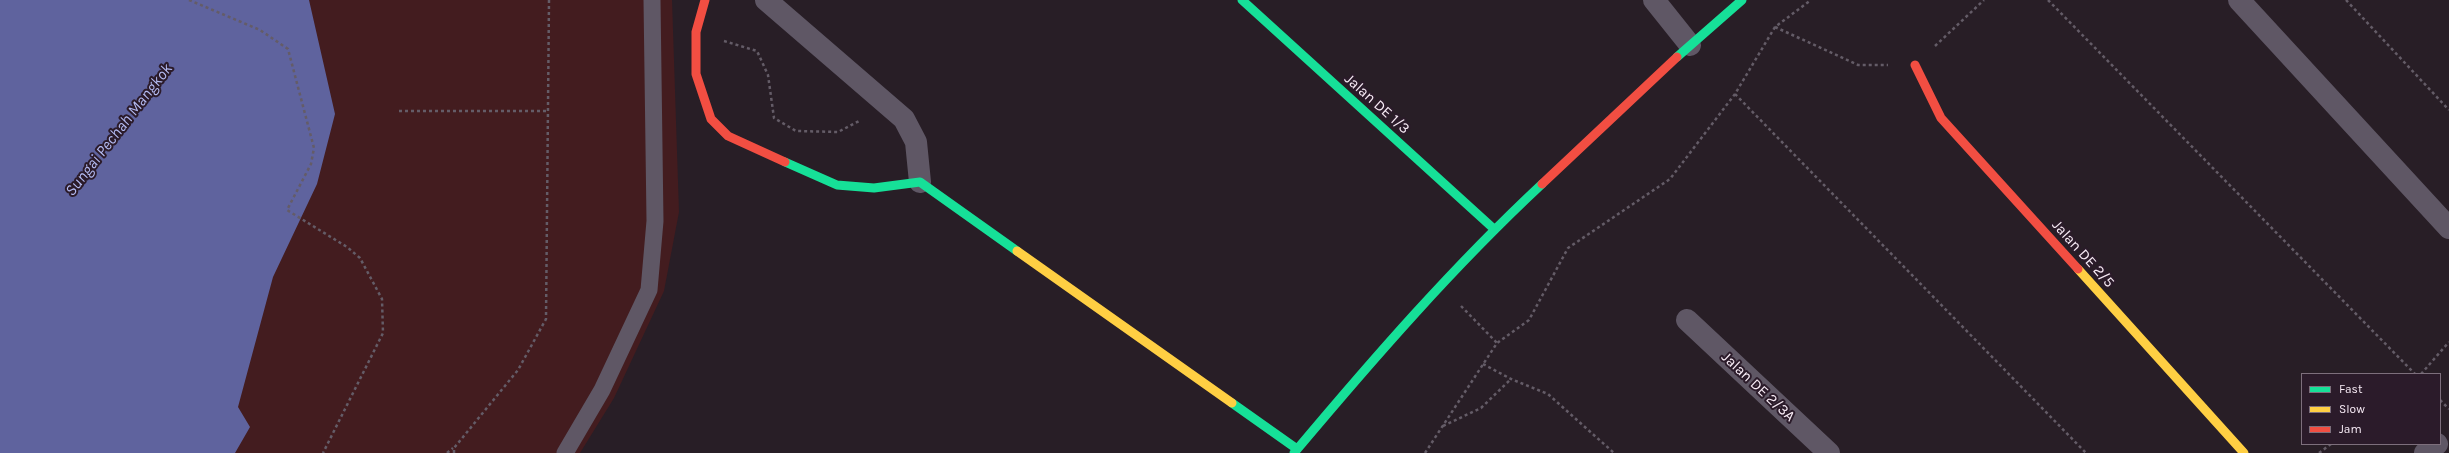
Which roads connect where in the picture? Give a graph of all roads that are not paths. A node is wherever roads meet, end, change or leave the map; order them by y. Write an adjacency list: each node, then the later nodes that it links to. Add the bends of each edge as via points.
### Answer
1 (652, 0): 18 (lane, via 655,221 649,290 602,390)
2 (705, 0): 10 (street, via 696,32 696,74 711,119 728,136 837,185 874,188)
3 (766, 0): 10 (street, via 904,119 916,142)
4 (1242, 0): 12 (street, Jalan DE 1/3)
5 (1654, 0): 8 (street)
6 (1742, 0): 8 (street)
7 (2239, 0): 11 (street)
8 (1690, 45): 12 (street)
9 (1915, 65): 20 (street, Jalan DE 2/5, via 1941,118)
10 (920, 182): 17 (street)
11 (2449, 228)
12 (1494, 229): 17 (street, via 1372,360)
13 (1687, 320): 19 (street, Jalan DE 2/3A)
14 (2449, 434): 15 (street)
15 (2441, 440)
16 (2436, 445): 21 (street)
17 (1295, 451)
18 (565, 453)
19 (1829, 453)
20 (2244, 453)
21 (2425, 453)

